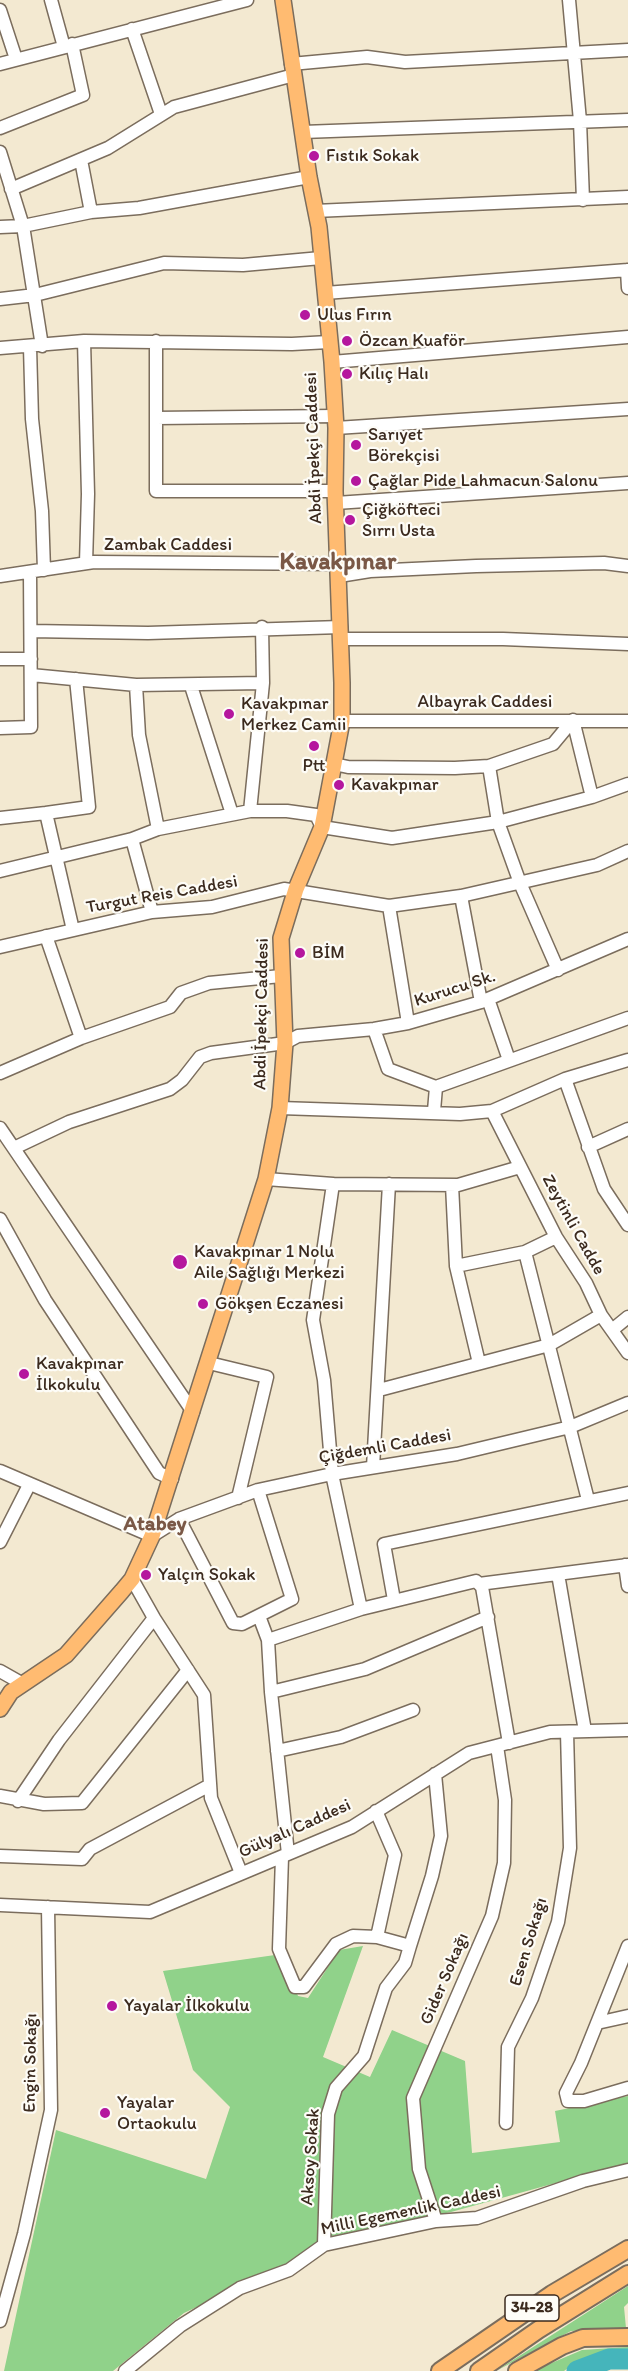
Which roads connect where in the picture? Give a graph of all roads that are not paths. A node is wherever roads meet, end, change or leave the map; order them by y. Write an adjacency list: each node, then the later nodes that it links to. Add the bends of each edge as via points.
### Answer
1 (51, 0): 9 (street)
2 (187, 0): 7 (street)
3 (247, 0): 7 (street)
4 (283, 0): 14 (main road, Abdi İpekçi Caddesi)
5 (569, 0): 11 (street)
6 (0, 10): 12 (street)
7 (190, 13): 8 (street)
8 (132, 29): 9 (street); 15 (street)
9 (68, 45): 12 (street); 18 (street, via 82,95)
10 (628, 50): 11 (street)
11 (573, 52): 14 (street, via 405,62 367,57); 17 (street)
12 (16, 59): 13 (street)
13 (0, 64)
14 (293, 70): 15 (street); 19 (main road, Abdi İpekçi Caddesi)
15 (161, 114): 21 (street, via 108,148)
16 (628, 120): 17 (street)
17 (580, 121): 19 (street); 25 (street)
18 (0, 128)
19 (303, 132): 22 (main road, Abdi İpekçi Caddesi)
20 (0, 152): 23 (street)
21 (81, 160): 23 (street); 27 (street)
22 (309, 177): 26 (main road, Abdi İpekçi Caddesi); 27 (street, via 139,208)
23 (11, 189): 28 (street)
24 (628, 197): 25 (street)
25 (583, 200): 26 (street)
26 (315, 211): 30 (main road, Abdi İpekçi Caddesi)
27 (91, 212): 28 (street)
28 (23, 226): 29 (street); 34 (street)
29 (0, 227)
30 (321, 258): 33 (main road, Abdi İpekçi Caddesi); 34 (street, via 243,265 164,263)
31 (627, 270): 32 (street); 33 (street)
32 (628, 288)
33 (325, 293): 39 (main road, Abdi İpekçi Caddesi)
34 (36, 295): 35 (street); 40 (street)
35 (0, 299)
36 (628, 337): 42 (street)
37 (84, 341): 38 (street); 40 (street); 48 (street)
38 (156, 341): 39 (street); 44 (street)
39 (329, 342): 42 (main road, Abdi İpekçi Caddesi)
40 (36, 346): 41 (street); 50 (street, via 32,420)
41 (0, 348)
42 (332, 362): 45 (main road, Abdi İpekçi Caddesi)
43 (628, 409): 45 (street)
44 (156, 418): 45 (street); 47 (street, via 156,491)
45 (335, 422): 47 (main road, Abdi İpekçi Caddesi)
46 (628, 483): 47 (street)
47 (335, 497): 51 (main road, Abdi İpekçi Caddesi)
48 (86, 564): 50 (street, Zambak Caddesi); 51 (street, Zambak Caddesi)
49 (628, 566): 51 (street, Zambak Caddesi, via 604,563)
50 (44, 570): 52 (street, Zambak Caddesi)
51 (338, 570): 56 (main road, Abdi İpekçi Caddesi)
52 (30, 572): 53 (street, Zambak Caddesi); 55 (street)
53 (0, 576)
54 (262, 627): 55 (street, via 148,633); 56 (street); 62 (street)
55 (31, 631): 59 (street)
56 (342, 633): 57 (street); 66 (main road, Abdi İpekçi Caddesi)
57 (628, 644)
58 (0, 659): 59 (street)
59 (31, 659): 60 (street)
60 (31, 675): 61 (street); 68 (street, via 32,727)
61 (76, 679): 63 (street); 74 (street, via 89,807)
62 (262, 683): 64 (street); 73 (street)
63 (136, 685): 64 (street); 79 (street, via 139,735)
64 (191, 686): 75 (street)
65 (573, 720): 66 (street, Albayrak Caddesi); 67 (street, Albayrak Caddesi); 70 (street, via 553,744); 72 (street)
66 (342, 721): 69 (main road, Abdi İpekçi Caddesi)
67 (628, 721)
68 (0, 728)
69 (334, 764): 70 (street); 78 (main road, Abdi İpekçi Caddesi)
70 (489, 766): 77 (street)
71 (628, 784): 72 (street)
72 (592, 797): 77 (street)
73 (250, 811): 75 (street); 78 (street, via 316,814)
74 (46, 813): 76 (street); 82 (street)
75 (232, 814): 79 (street)
76 (0, 818)
77 (498, 822): 78 (street, via 392,838); 84 (street)
78 (322, 827): 85 (main road, Abdi İpekçi Caddesi)
79 (158, 829): 80 (street)
80 (132, 839): 82 (street); 88 (street)
81 (628, 851): 84 (street, Turgut Reis Caddesi, via 597,865)
82 (55, 858): 83 (street); 89 (street)
83 (0, 871)
84 (520, 883): 86 (street, Turgut Reis Caddesi); 93 (street)
85 (296, 889): 87 (street, Turgut Reis Caddesi); 88 (street, Turgut Reis Caddesi, via 212,908); 94 (main road, Abdi İpekçi Caddesi, via 281,938)
86 (461, 896): 87 (street, Turgut Reis Caddesi); 95 (street)
87 (389, 906): 97 (street)
88 (152, 912): 89 (street, Turgut Reis Caddesi)
89 (73, 930): 90 (street, Turgut Reis Caddesi)
90 (46, 936): 92 (street, Turgut Reis Caddesi); 99 (street)
91 (628, 939): 93 (street, Kurucu Sk.)
92 (0, 947)
93 (558, 970): 95 (street, Kurucu Sk.)
94 (281, 976): 99 (street, via 209,983 181,993 170,1007); 100 (main road, Abdi İpekçi Caddesi)
95 (484, 1001): 97 (street, Kurucu Sk.); 101 (street)
96 (628, 1018): 101 (street)
97 (408, 1023): 98 (street, Kurucu Sk.)
98 (374, 1029): 100 (street, Kurucu Sk., via 298,1036); 105 (street, via 388,1069)
99 (81, 1038): 103 (street)
100 (285, 1043): 106 (main road, Abdi İpekçi Caddesi); 112 (street, Kurucu Sk., via 200,1057 170,1089 69,1122)
101 (509, 1060): 105 (street)
102 (628, 1060): 104 (street)
103 (0, 1073)
104 (565, 1079): 108 (street); 111 (street)
105 (436, 1087): 107 (street)
106 (280, 1107): 107 (street); 114 (main road, Abdi İpekçi Caddesi)
107 (434, 1111): 108 (street)
108 (492, 1111): 113 (street, Zeytinli Cadde)
109 (0, 1128): 112 (street)
110 (628, 1130): 111 (street)
111 (588, 1147): 119 (street, via 604,1189)
112 (14, 1148): 132 (street)
113 (520, 1167): 117 (street); 120 (street, Zeytinli Cadde)
114 (266, 1179): 115 (street); 128 (main road, Abdi İpekçi Caddesi)
115 (333, 1184): 116 (street); 136 (street, via 313,1320 324,1380)
116 (389, 1184): 117 (street); 130 (street)
117 (452, 1185): 122 (street)
118 (0, 1219): 137 (street, via 45,1299 159,1473)
119 (628, 1226)
120 (556, 1237): 121 (street); 123 (street, Zeytinli Cadde)
121 (525, 1252): 122 (street); 126 (street)
122 (456, 1266): 129 (street)
123 (601, 1315): 125 (street, Zeytinli Cadde); 126 (street)
124 (628, 1317): 125 (street)
125 (612, 1330): 127 (street, Zeytinli Cadde)
126 (549, 1345): 129 (street); 133 (street)
127 (628, 1353)
128 (209, 1363): 132 (main road, Abdi İpekçi Caddesi); 141 (street, via 267,1377)
129 (479, 1363): 130 (street)
130 (379, 1390): 134 (street)
131 (628, 1403): 133 (street, Çiğdemli Caddesi)
132 (193, 1412): 137 (main road, Abdi İpekçi Caddesi)
133 (570, 1427): 134 (street, Çiğdemli Caddesi, via 458,1454); 142 (street)
134 (373, 1467): 136 (street, Çiğdemli Caddesi)
135 (0, 1472): 138 (street)
136 (332, 1474): 139 (street, Çiğdemli Caddesi); 152 (street)
137 (172, 1479): 144 (main road, Abdi İpekçi Caddesi)
138 (28, 1485): 144 (street); 145 (street)
139 (258, 1490): 141 (street, Çiğdemli Caddesi); 153 (street, via 292,1599)
140 (628, 1493): 142 (street)
141 (238, 1498): 143 (street, Çiğdemli Caddesi)
142 (588, 1500): 151 (street, via 384,1544)
143 (179, 1519): 144 (street, Çiğdemli Caddesi); 153 (street, via 233,1623 242,1624)
144 (152, 1536): 148 (main road, Abdi İpekçi Caddesi)
145 (0, 1542)
146 (626, 1565): 147 (street); 150 (street)
147 (558, 1574): 149 (street); 164 (street)
148 (132, 1579): 155 (street); 159 (main road, Abdi İpekçi Caddesi, via 66,1655)
149 (481, 1586): 151 (street, via 476,1581); 154 (street, Gider Sokağı)
150 (628, 1586)
151 (394, 1600): 152 (street)
152 (361, 1610): 156 (street)
153 (259, 1616): 156 (street)
154 (488, 1617): 160 (street, via 365,1669); 166 (street, Gider Sokağı)
155 (154, 1618): 157 (street); 171 (street, via 59,1740)
156 (268, 1640): 160 (street)
157 (188, 1670): 169 (street, via 204,1695); 171 (street, via 82,1803)
158 (0, 1671): 159 (street)
159 (23, 1684): 161 (main road, Abdi İpekçi Caddesi, via 11,1692)
160 (271, 1692): 167 (street)
161 (0, 1708)
162 (413, 1710): 167 (street, via 341,1737)
163 (628, 1730): 164 (street, Gülyalı Caddesi)
164 (585, 1731): 165 (street, Gülyalı Caddesi)
165 (567, 1732): 166 (street, Gülyalı Caddesi, via 550,1732); 184 (street, Esen Sokağı, via 570,1848 558,1922 532,1998 508,2047)
166 (503, 1745): 168 (street, Gülyalı Caddesi, via 469,1754); 186 (street, Gider Sokağı, via 504,1863 492,1916 413,2098 419,2169)
167 (277, 1751): 174 (street)
168 (435, 1774): 172 (street, Gülyalı Caddesi); 179 (street, Aksoy Sokak, via 441,1836)
169 (210, 1785): 173 (street, via 90,1850 82,1859); 175 (street, via 211,1798)
170 (0, 1796): 171 (street)
171 (18, 1801)
172 (376, 1811): 174 (street, Gülyalı Caddesi, via 352,1827); 178 (street, via 395,1855)
173 (0, 1856)
174 (285, 1856): 175 (street, Gülyalı Caddesi); 178 (street, via 279,1950 295,1987 304,1987 336,1944 353,1936)
175 (242, 1873): 177 (street, Gülyalı Caddesi, via 150,1912)
176 (0, 1905): 177 (street, Gülyalı Caddesi)
177 (48, 1907): 190 (street, Engin Sokağı, via 51,2110)
178 (377, 1937): 179 (street)
179 (410, 1946): 187 (street, Aksoy Sokak, via 405,1963 386,1988 364,2056 336,2088 328,2114)
180 (628, 1946): 182 (street)
181 (628, 2016): 182 (street)
182 (597, 2023): 183 (street, via 566,2093 568,2101 584,2101)
183 (628, 2088)
184 (506, 2122)
185 (628, 2170): 186 (street, Milli Egemenlik Caddesi, via 583,2181 477,2218)
186 (436, 2221): 187 (street, Milli Egemenlik Caddesi)
187 (324, 2245): 192 (street, Milli Egemenlik Caddesi, via 289,2270 240,2288 180,2326)
188 (628, 2249): 193 (highway, 34-28, via 552,2294)
189 (628, 2274): 194 (highway, 34-28)
190 (0, 2321)
191 (628, 2337): 195 (highway, via 583,2338)
192 (125, 2371)
193 (440, 2371)
194 (478, 2371)
195 (517, 2371)

